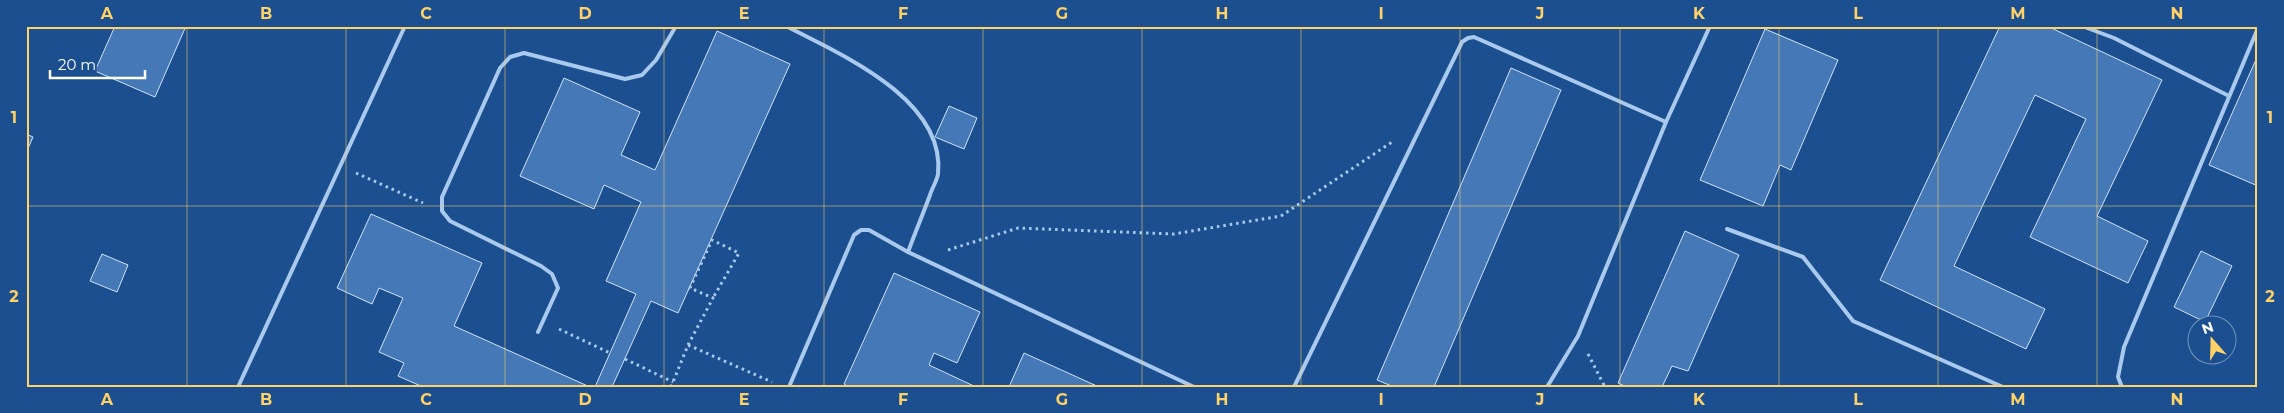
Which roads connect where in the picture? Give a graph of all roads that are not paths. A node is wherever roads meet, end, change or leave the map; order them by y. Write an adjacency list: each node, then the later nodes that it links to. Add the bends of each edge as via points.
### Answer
1 (405, 26): 12 (lane)
2 (676, 26): 11 (lane, via 656,60 642,75 625,79 524,54 510,57 500,68 442,197 442,211 450,221 552,274 558,288)
3 (786, 26): 10 (lane, via 856,63 889,85 913,106 928,128 936,149 938,174)
4 (1710, 26): 8 (lane)
5 (2082, 26): 7 (lane, via 2114,38)
6 (2258, 28): 7 (lane)
7 (2229, 96): 18 (lane, via 2124,347 2118,377)
8 (1666, 122): 15 (lane, via 1474,37 1462,42); 16 (lane, via 1578,336)
9 (1727, 229): 17 (lane, via 1803,258 1853,321)
10 (908, 252): 13 (lane, via 869,230 861,230 854,235); 14 (lane)
11 (538, 332)
12 (238, 387)
13 (790, 387)
14 (1194, 387)
15 (1294, 387)
16 (1547, 387)
17 (2003, 387)
18 (2122, 387)

